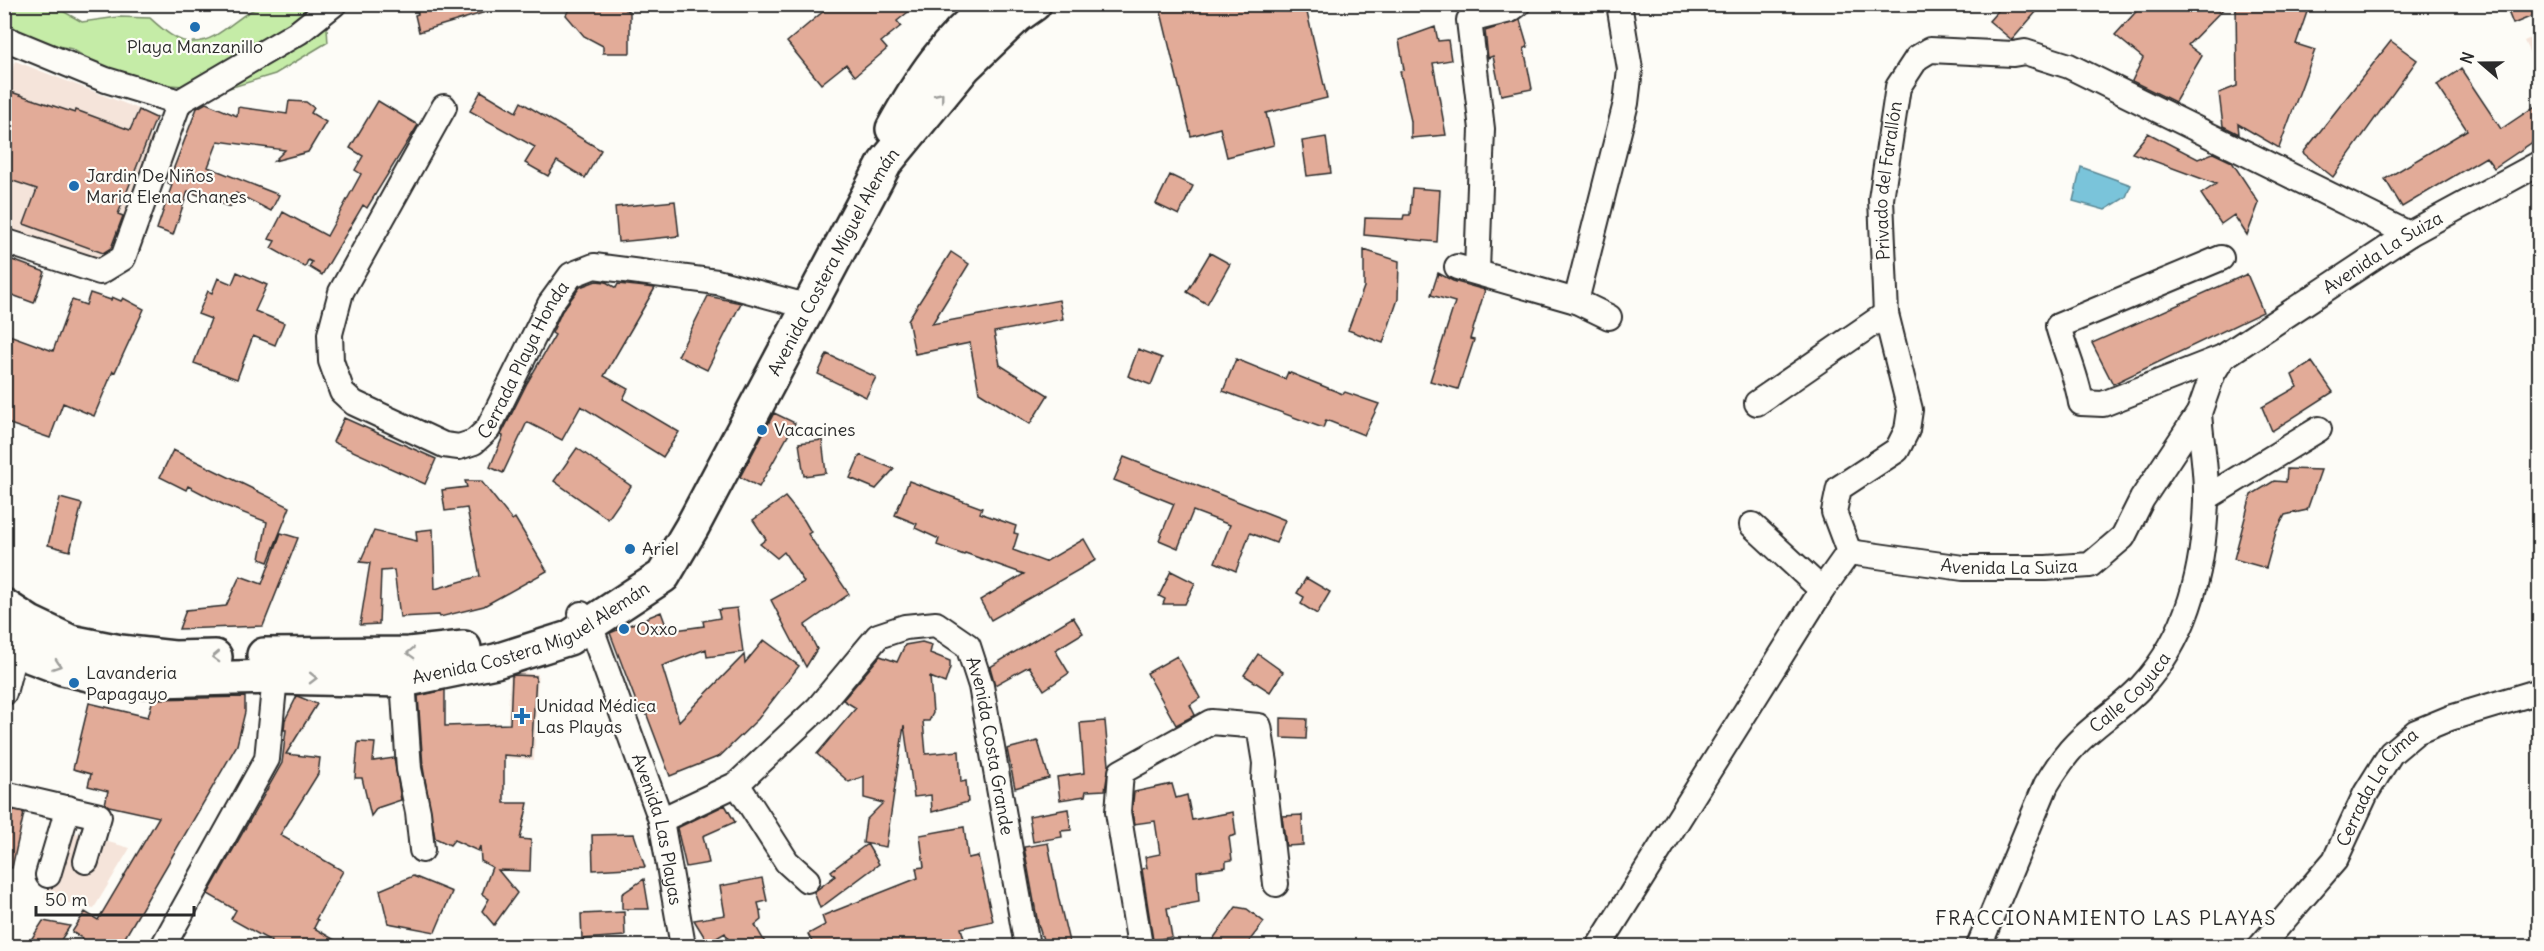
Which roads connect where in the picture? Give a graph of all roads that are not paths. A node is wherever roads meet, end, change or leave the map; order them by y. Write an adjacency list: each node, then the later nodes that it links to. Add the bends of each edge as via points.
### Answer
1 (334, 4): 7 (street, via 299,32)
2 (992, 4): 14 (main road, Avenida Costera Miguel Alemán, via 925,73)
3 (1034, 4): 14 (main road, Avenida Costera Miguel Alemán, one-way to 3, via 885,163 965,66)
4 (1518, 4): 13 (street, via 1510,10 1468,20 1482,129 1467,269)
5 (1619, 4): 13 (street, via 1630,69 1626,103)
6 (4, 38): 7 (street, via 106,80)
7 (179, 102): 11 (street, via 123,258 100,272)
8 (444, 107): 14 (street, Cerrada Playa Honda, via 340,292 330,334 331,361 342,392 354,403 444,445 459,447 474,442 488,429 498,411 550,304 571,275 594,266 717,282)
9 (2540, 163): 10 (street, Avenida La Suiza)
10 (2409, 234): 15 (street, Privado del Farallón, via 2069,66 2025,52 1930,50 1917,58 1898,87 1881,199); 17 (street, Avenida La Suiza)
11 (4, 241)
12 (2221, 258): 17 (street, via 2058,326 2081,403 2103,404)
13 (1576, 301): 16 (street)
14 (803, 305): 26 (main road, Avenida Costera Miguel Alemán, via 675,530)
15 (1886, 314): 18 (street); 23 (street, Privado del Farallón, via 1910,410 1907,430 1897,450 1839,488 1834,512)
16 (1609, 318)
17 (2223, 357): 19 (street, Avenida La Suiza)
18 (1757, 403)
19 (2199, 413): 21 (street, Calle Coyuca); 23 (street, Avenida La Suiza, via 2142,499 2123,537 2090,565 1963,568)
20 (2319, 429): 21 (street)
21 (2206, 498): 46 (street, Calle Coyuca, via 2195,594 2181,625 2142,686 2059,764 2046,785)
22 (1752, 525): 24 (street)
23 (1849, 552): 24 (street)
24 (1822, 590): 45 (street)
25 (4, 606): 28 (main road, Avenida Costera Miguel Alemán, one-way to 25, via 120,652 70,642)
26 (586, 620): 28 (main road, Avenida Costera Miguel Alemán, one-way to 28, via 455,651); 29 (main road, Avenida Costera Miguel Alemán, via 569,638 546,646 496,661); 35 (street, Avenida Las Playas)
27 (10, 646): 28 (main road, Avenida Costera Miguel Alemán, one-way to 28, via 63,668 118,681); 31 (street)
28 (273, 666): 29 (main road, Avenida Costera Miguel Alemán, one-way to 29); 41 (street, via 267,759)
29 (403, 680): 36 (street, via 409,769)
30 (2540, 691): 47 (street, Cerrada La Cima, via 2416,732 2391,753 2366,793 2335,860)
31 (4, 693)
32 (737, 784): 35 (street, Avenida Costa Grande); 39 (street, via 787,862); 43 (street, Avenida Costa Grande, via 818,708 878,636 905,627 936,624 968,646 981,686)
33 (4, 794): 34 (street)
34 (68, 808): 37 (street, via 99,816); 38 (street)
35 (661, 820): 42 (street, Avenida Las Playas)
36 (422, 850)
37 (86, 861)
38 (48, 875)
39 (807, 880)
40 (1276, 884): 44 (street, via 1259,726 1211,722 1121,772 1118,812)
41 (163, 946)
42 (683, 946)
43 (1027, 946)
44 (1140, 946)
45 (1599, 946)
46 (1978, 946)
47 (2261, 946)

